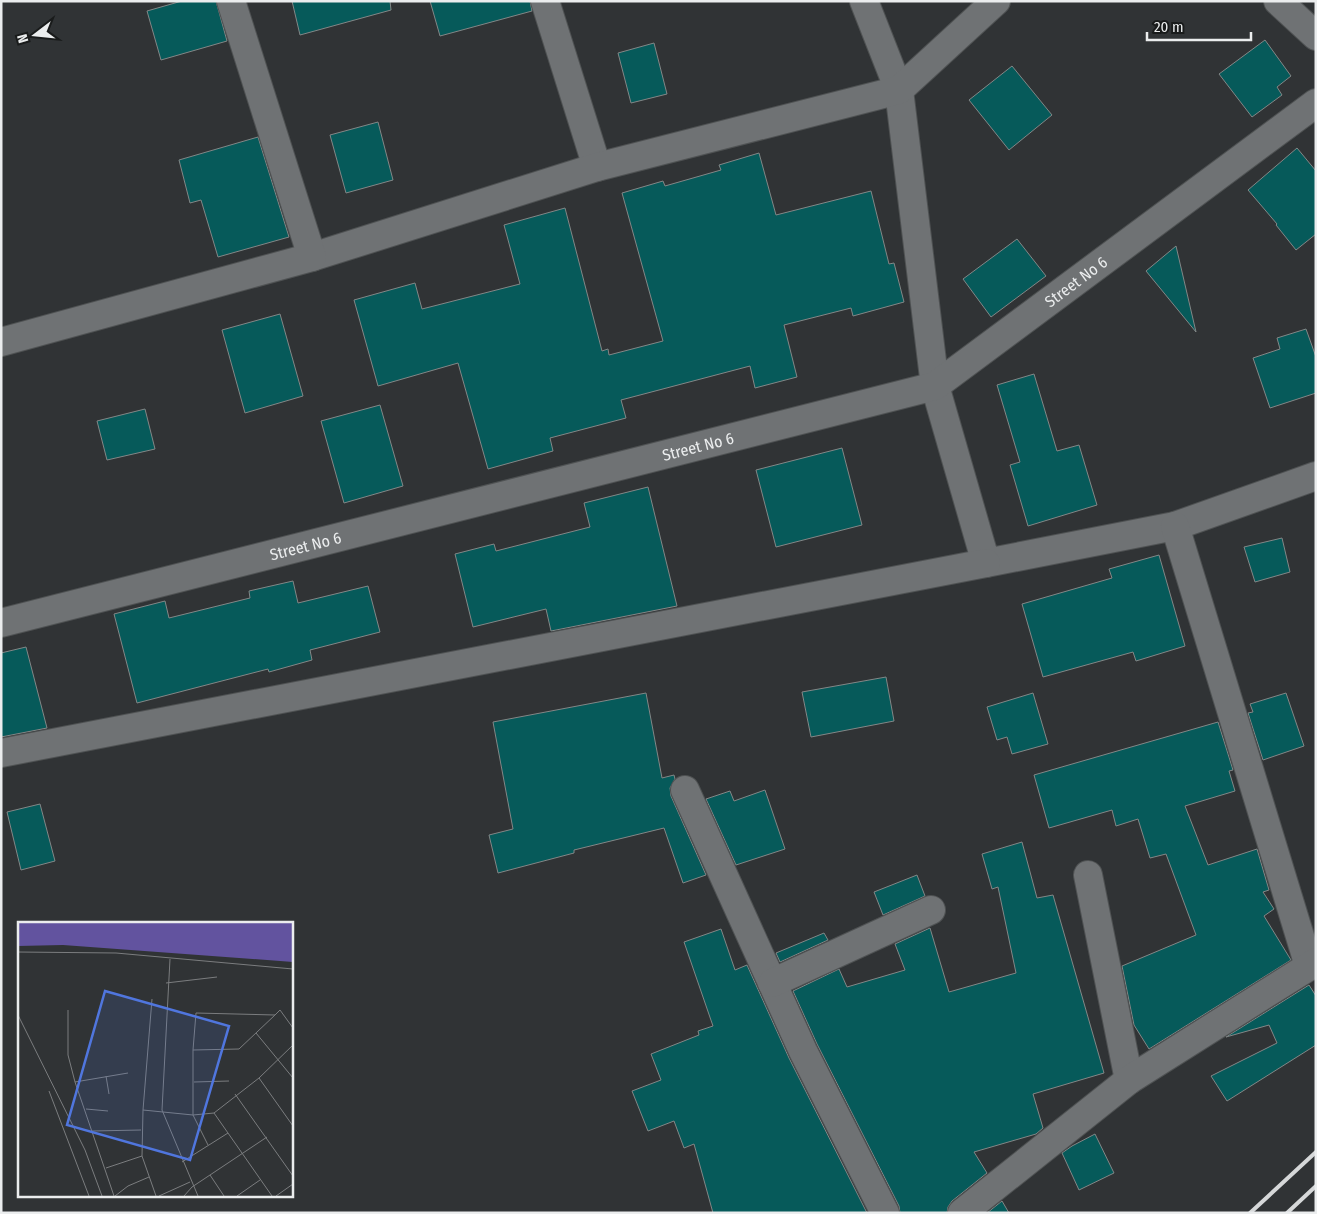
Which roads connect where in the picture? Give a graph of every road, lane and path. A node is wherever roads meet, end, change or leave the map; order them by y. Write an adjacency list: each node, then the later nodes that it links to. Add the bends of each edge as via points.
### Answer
1 (231, 1): 10 (street)
2 (545, 1): 9 (street)
3 (864, 1): 7 (street)
4 (996, 1): 7 (street)
5 (1278, 1): 6 (street)
6 (1316, 36)
7 (898, 90): 9 (street); 12 (street)
8 (1316, 103): 12 (street, Street No 6)
9 (596, 167): 10 (street)
10 (312, 257): 11 (street)
11 (1, 342)
12 (935, 386): 15 (street); 16 (street, Street No 6)
13 (1316, 476): 14 (street)
14 (1175, 526): 15 (street); 21 (street)
15 (986, 563): 17 (street)
16 (1, 623)
17 (1, 753)
18 (685, 790): 22 (street)
19 (1088, 875): 23 (street)
20 (931, 910): 22 (street)
21 (1313, 964): 23 (street)
22 (772, 983): 24 (street)
23 (1129, 1080): 25 (street)
24 (885, 1213)
25 (962, 1213)

